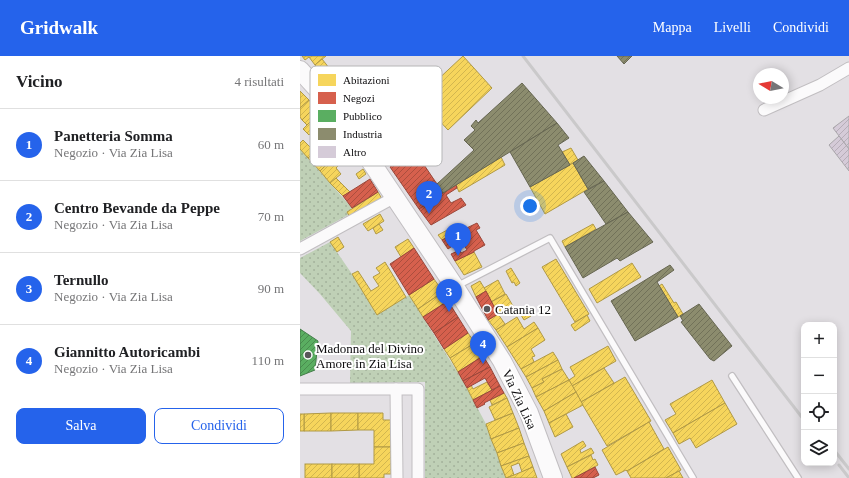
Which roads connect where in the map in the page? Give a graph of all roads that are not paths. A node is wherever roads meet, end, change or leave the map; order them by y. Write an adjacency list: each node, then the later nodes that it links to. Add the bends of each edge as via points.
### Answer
1 (849, 68): 4 (street, via 820,85)
2 (300, 70): 3 (main road, Via Zia Lisa)
3 (310, 81)
4 (764, 110)
5 (374, 166): 6 (main road, Via Zia Lisa)
6 (395, 197): 7 (street); 8 (main road, Via Zia Lisa)
7 (300, 249)
8 (455, 287): 14 (main road, Via Zia Lisa, via 517,388); 15 (lane, via 550,238)
9 (732, 376): 16 (lane)
10 (300, 389): 11 (street)
11 (396, 389): 12 (street); 13 (street, via 418,389)
12 (397, 478)
13 (418, 478)
14 (553, 478)
15 (693, 478)
16 (798, 478)

